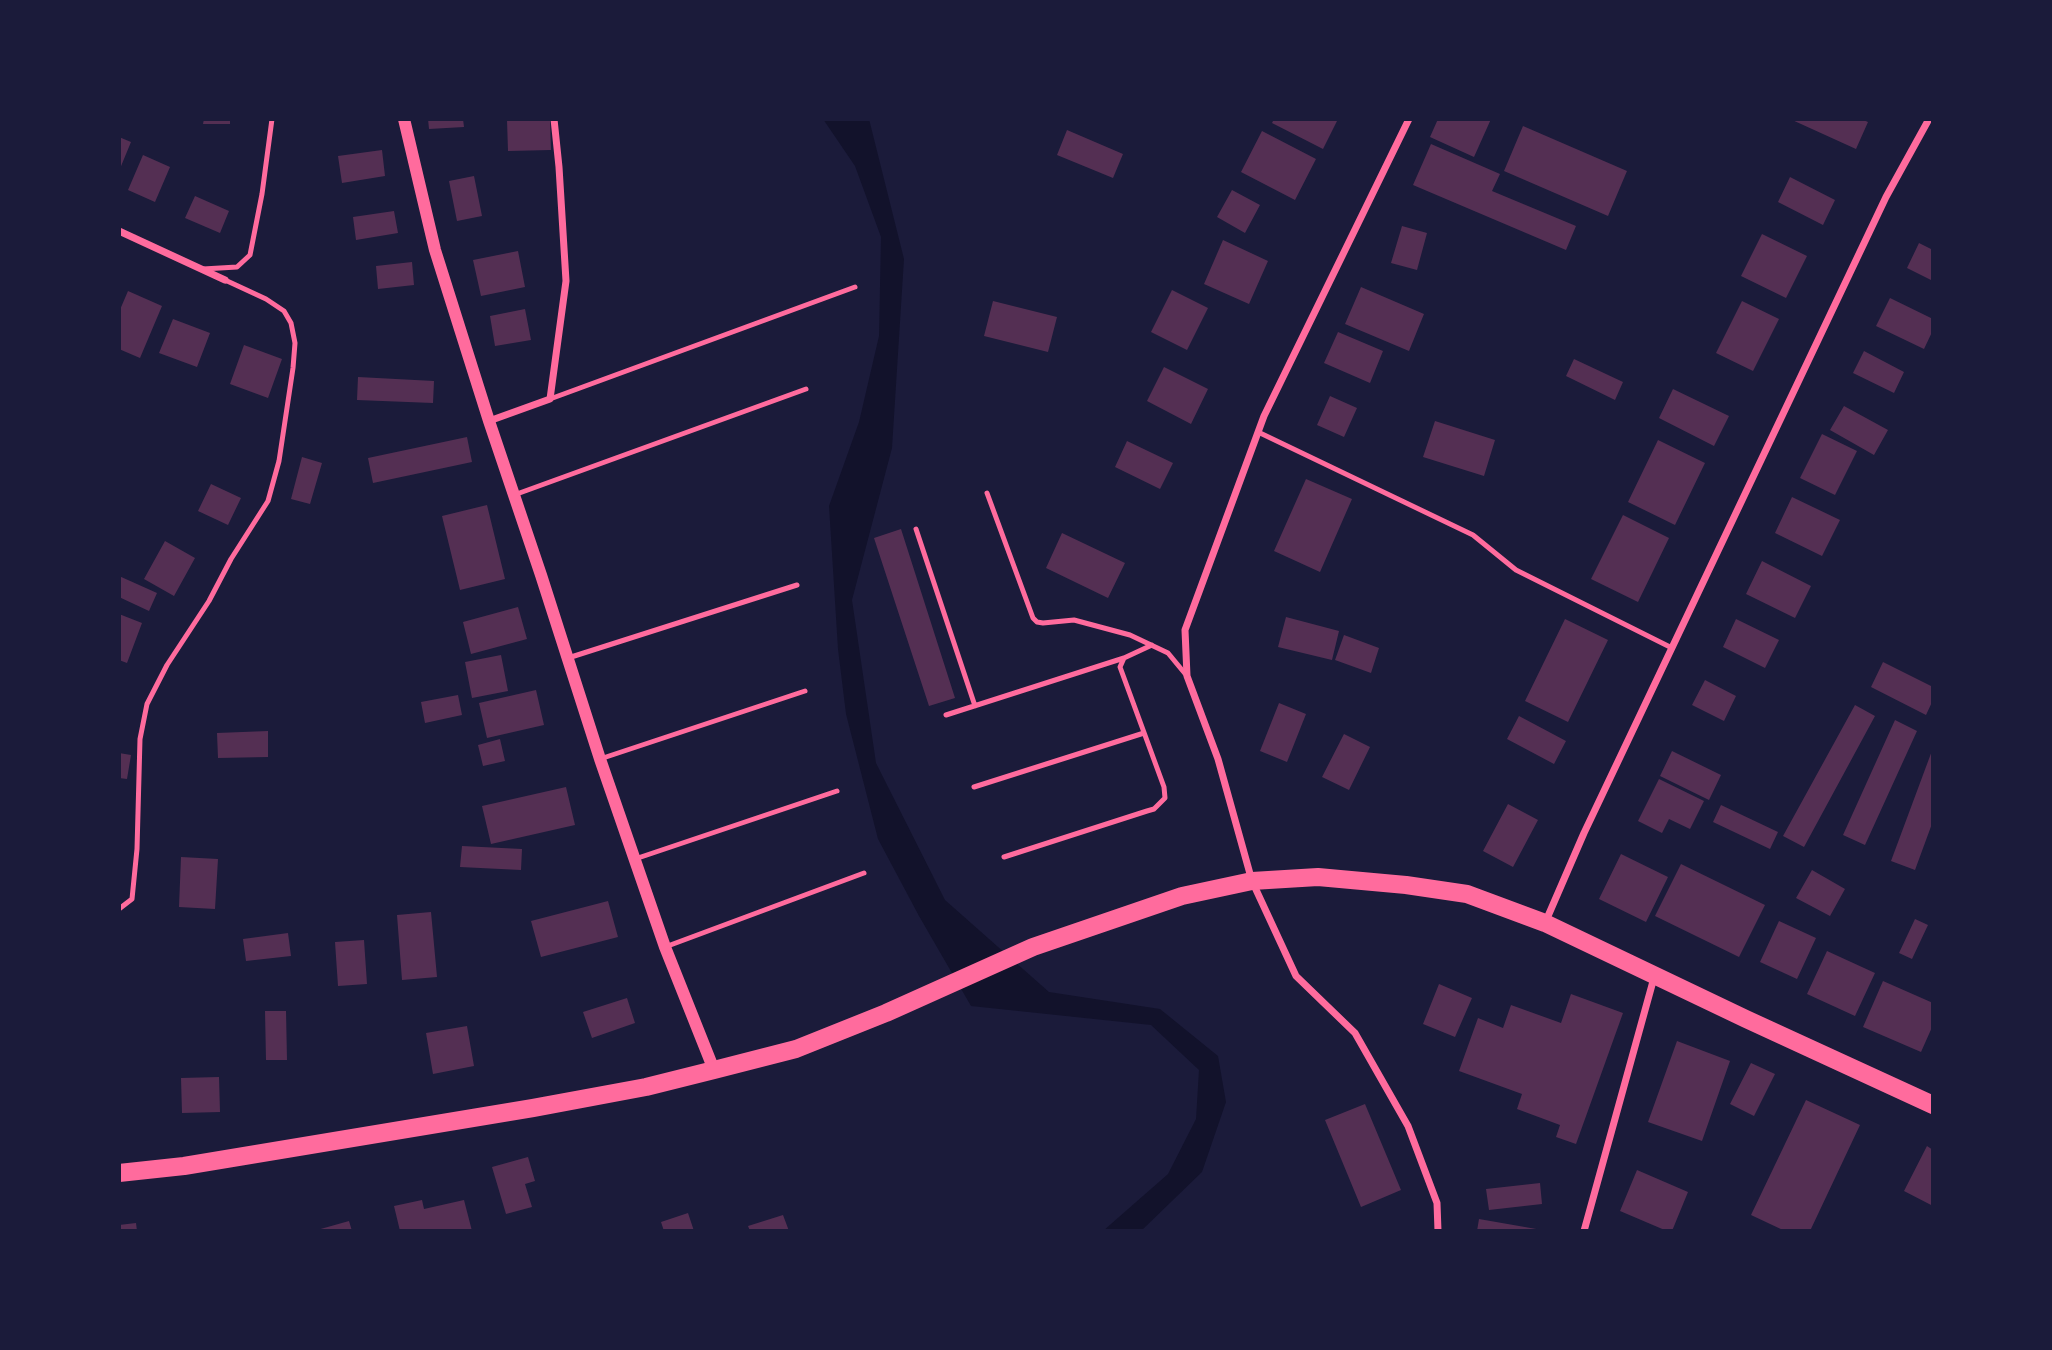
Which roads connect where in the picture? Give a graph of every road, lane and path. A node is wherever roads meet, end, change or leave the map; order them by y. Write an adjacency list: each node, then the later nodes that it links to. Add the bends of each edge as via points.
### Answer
1 (272, 119): 7 (lane, via 250,256 237,267)
2 (404, 119): 12 (street, via 435,250)
3 (554, 119): 11 (street, via 566,281)
4 (1409, 119): 13 (street)
5 (1929, 119): 19 (street, via 1886,197)
6 (119, 231): 7 (street)
7 (199, 269): 8 (street)
8 (225, 280): 34 (lane, via 285,311 290,323 295,343 279,461 268,502 167,665 148,704 140,739 132,899)
9 (855, 287): 11 (lane)
10 (806, 390): 15 (lane)
11 (550, 399): 12 (street)
12 (489, 421): 15 (street)
13 (1258, 432): 19 (lane, via 1473,535 1516,570); 22 (street, via 1185,630)
14 (988, 493): 18 (lane, via 1032,618 1043,623 1074,620)
15 (514, 495): 20 (street)
16 (916, 529): 24 (lane)
17 (797, 585): 20 (lane)
18 (1152, 645): 21 (lane); 22 (lane, via 1168,653)
19 (1672, 648): 35 (street)
20 (568, 657): 27 (street)
21 (1124, 659): 24 (lane); 26 (lane, via 1120,667)
22 (1187, 676): 33 (street, via 1218,759)
23 (805, 691): 27 (lane)
24 (975, 706): 25 (lane)
25 (946, 715)
26 (1144, 733): 28 (lane); 30 (lane, via 1164,787 1165,797 1154,808)
27 (600, 759): 31 (street)
28 (974, 787)
29 (837, 791): 31 (lane)
30 (1004, 857)
31 (635, 859): 36 (street)
32 (864, 873): 36 (lane)
33 (1252, 881): 35 (main road, via 1318,877 1406,885 1467,894); 38 (main road, via 1182,896 1032,947 796,1049); 41 (street, via 1296,976 1355,1033 1408,1126 1437,1203)
34 (119, 909)
35 (1545, 923): 37 (main road)
36 (665, 947): 38 (street)
37 (1655, 974): 39 (main road); 42 (street)
38 (714, 1070): 40 (main road, via 533,1108)
39 (1933, 1105)
40 (119, 1173)
41 (1438, 1231)
42 (1584, 1231)

